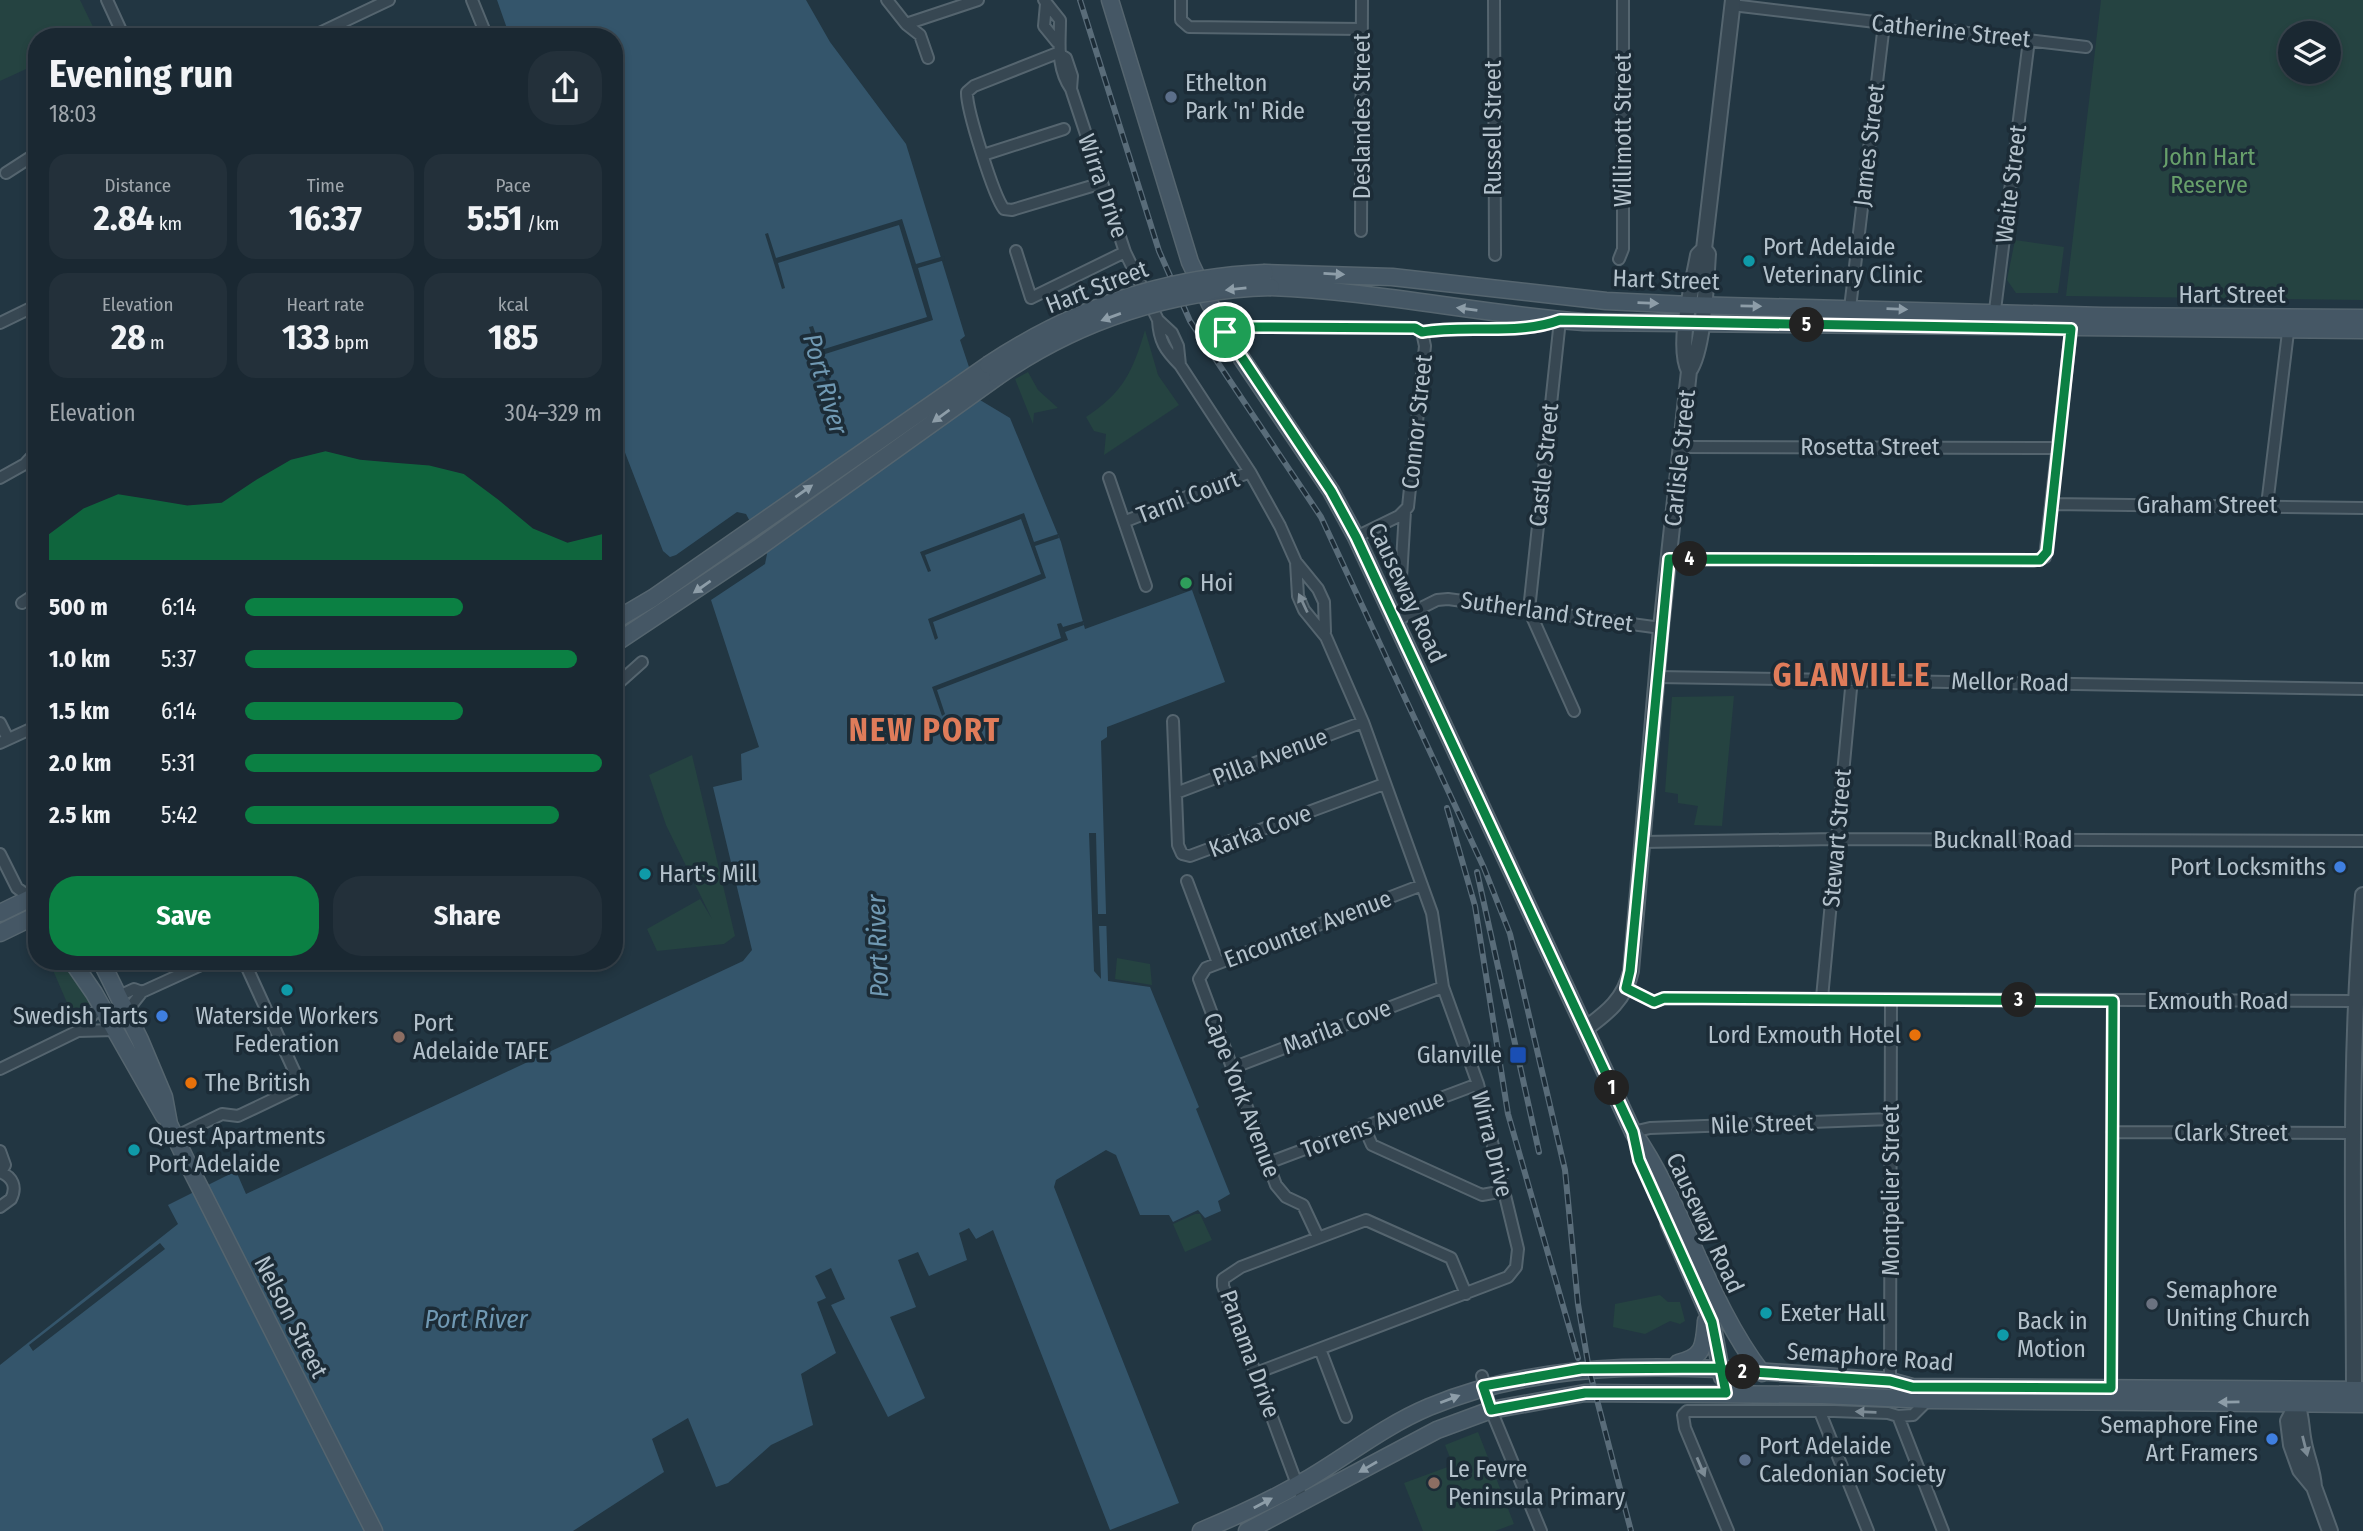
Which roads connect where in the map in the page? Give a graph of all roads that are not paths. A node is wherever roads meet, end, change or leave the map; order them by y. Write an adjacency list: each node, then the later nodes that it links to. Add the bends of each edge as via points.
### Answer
1 (107, 0): 15 (street)
2 (389, 0): 16 (street)
3 (472, 0): 17 (street)
4 (887, 0): 13 (street)
5 (978, 0): 13 (street)
6 (1110, 0): 45 (main road, Causeway Road, via 1190,262)
7 (1181, 0): 18 (street, via 1182,23 1196,28)
8 (1362, 0): 18 (street, Deslandes Street)
9 (1493, 0): 31 (street, Russell Street)
10 (1623, 0): 32 (street, Willimott Street, via 1623,249)
11 (1045, 2): 21 (street, Wirra Drive, via 1060,20)
12 (1732, 3): 14 (street, Catherine Street); 34 (street, Carlisle Street, via 1704,249 1698,255)
13 (906, 24): 22 (street, via 920,34)
14 (1884, 24): 19 (street, Catherine Street); 35 (street, James Street)
15 (120, 28)
16 (331, 28)
17 (483, 28)
18 (1362, 29): 28 (street, Deslandes Street)
19 (2029, 40): 20 (street, Catherine Street); 39 (street, Waite Street)
20 (2086, 47)
21 (1060, 50): 24 (street, via 967,93); 27 (street, Wirra Drive, via 1072,75 1071,89)
22 (928, 58)
23 (1063, 130): 24 (street)
24 (983, 155): 27 (street, via 1004,209)
25 (28, 159): 26 (street)
26 (6, 173)
27 (1102, 183): 30 (street, Wirra Drive)
28 (1361, 231)
29 (1016, 251): 30 (street, via 1031,298)
30 (1125, 251): 51 (street, Wirra Drive, via 1158,320 1175,339 1180,365)
31 (1495, 256)
32 (1619, 259)
33 (1268, 280): 34 (main road, Hart Street, one-way to 34, via 1392,277 1606,302); 38 (main road, Hart Street, one-way to 33); 47 (main road, Hart Street, bridge, via 1134,309)
34 (1697, 305): 35 (main road, Hart Street, one-way to 35); 42 (street, Carlisle Street)
35 (1850, 308): 39 (main road, Hart Street, one-way to 39)
36 (28, 309): 41 (street)
37 (2363, 318): 43 (main road, Hart Street)
38 (1560, 320): 42 (main road, Hart Street); 46 (street, Hart Street, via 1542,327); 66 (street, Castle Street)
39 (1994, 320): 40 (main road, Hart Street); 42 (main road, Hart Street)
40 (2072, 322): 43 (main road, Hart Street); 49 (street)
41 (0, 323)
42 (1694, 323): 48 (street, Carlisle Street, via 1684,360 1689,371)
43 (2289, 324): 44 (main road, Hart Street); 55 (street)
44 (2363, 330)
45 (1225, 332): 46 (street, Hart Street, via 1254,327 1415,328); 59 (main road, Causeway Road, via 1331,491)
46 (1422, 332): 57 (street, Connor Street, via 1425,346 1410,500)
47 (992, 371): 67 (main road, one-way to 47); 71 (main road, one-way to 71, via 758,548)
48 (1681, 447): 49 (street, Rosetta Street); 60 (street, Carlisle Street)
49 (2058, 448): 54 (street)
50 (28, 461): 52 (street)
51 (1250, 472): 58 (street, Tarni Court); 61 (street, Wirra Drive)
52 (0, 478)
53 (1109, 478): 58 (street, Tarni Court)
54 (2051, 504): 55 (street, Graham Street); 60 (street, via 2045,557 2033,561)
55 (2267, 505): 56 (street, Graham Street)
56 (2363, 508)
57 (1405, 511): 59 (street, Connor Street); 62 (street, Connor Street)
58 (1126, 521): 63 (street, Tarni Court)
59 (1356, 537): 68 (main road, Causeway Road)
60 (1669, 559): 69 (street, Carlisle Street)
61 (1296, 562): 70 (street, Wirra Drive, via 1321,596); 70 (street, Wirra Drive, one-way to 61, via 1298,596)
62 (1401, 578)
63 (1146, 586)
64 (28, 599): 65 (street)
65 (22, 603)
66 (1529, 610): 68 (street, Sutherland Street, via 1442,599); 69 (street, Sutherland Street); 77 (street)
67 (623, 616)
68 (1395, 621): 112 (main road, Causeway Road)
69 (1661, 628): 73 (street, Carlisle Street)
70 (1326, 637): 79 (street, Wirra Drive)
71 (623, 638)
72 (642, 662): 75 (street)
73 (1657, 677): 74 (street, Mellor Road); 87 (street, Carlisle Street)
74 (1852, 678): 76 (street, Mellor Road); 85 (street, Stewart Street)
75 (623, 679)
76 (2363, 689)
77 (1574, 711)
78 (1173, 721): 84 (street, Karka Cove)
79 (1363, 722): 83 (street, Wirra Drive); 84 (street, Pilla Avenue)
80 (0, 723): 82 (street)
81 (28, 733): 82 (street)
82 (4, 741)
83 (1384, 785): 84 (street, Karka Cove, via 1190,856 1182,854 1178,845); 90 (street, Wirra Drive)
84 (1176, 793)
85 (1836, 839): 86 (street, Bucknall Road); 87 (street, Bucknall Road); 106 (street, Stewart Street)
86 (2363, 841)
87 (1643, 842): 104 (street, Carlisle Street)
88 (0, 854): 91 (street, via 17,888)
89 (1187, 881): 97 (street)
90 (1422, 884): 97 (street, Encounter Avenue); 103 (street, Wirra Drive, via 1432,914)
91 (28, 895)
92 (2363, 895): 108 (street)
93 (28, 902): 94 (main road)
94 (0, 913)
95 (28, 922): 96 (main road)
96 (0, 933)
97 (1218, 963): 102 (street, Encounter Avenue, via 1206,968)
98 (80, 970): 111 (main road, Nelson Street)
99 (111, 970): 110 (main road, Nelson Street)
100 (190, 970): 105 (street)
101 (248, 970): 120 (street, via 301,1087 237,1116 222,1114)
102 (1199, 979): 115 (street, Cape York Avenue)
103 (1443, 987): 115 (street, Marila Cove); 117 (street, Wirra Drive)
104 (1626, 988): 106 (street, Exmouth Road, via 1654,1002 1664,998); 112 (street, via 1608,1011)
105 (142, 992): 110 (street); 110 (street, via 134,989)
106 (1822, 998): 107 (street, Exmouth Road)
107 (1891, 999): 109 (street, Exmouth Road); 118 (street, Montpelier Street)
108 (2358, 1000): 109 (street, Exmouth Road); 123 (street)
109 (2113, 1001): 122 (street)
110 (123, 1003): 120 (main road, Nelson Street, via 164,1097)
111 (101, 1006): 113 (main road, Nelson Street); 114 (street)
112 (1585, 1029): 121 (main road, Causeway Road)
113 (115, 1030): 114 (street); 120 (main road, Nelson Street)
114 (78, 1031): 116 (street)
115 (1231, 1068): 125 (street, Cape York Avenue)
116 (0, 1069)
117 (1478, 1084): 119 (street, Torrens Avenue); 127 (street, Wirra Drive)
118 (1891, 1119): 121 (street, Nile Street); 138 (street, Montpelier Street)
119 (1364, 1127): 125 (street, Torrens Avenue); 127 (street, via 1372,1145 1384,1151 1482,1195)
120 (172, 1130): 158 (main road, Nelson Street)
121 (1633, 1132): 131 (main road, Causeway Road, via 1639,1160)
122 (2112, 1132): 123 (street, Clark Street); 143 (street)
123 (2351, 1133): 145 (street)
124 (0, 1151): 126 (street, via 5,1165)
125 (1268, 1163): 129 (street, Cape York Avenue, via 1276,1185 1286,1197 1303,1205)
126 (0, 1172): 128 (street, via 10,1178 14,1188 11,1199)
127 (1504, 1191): 130 (street, Wirra Drive, via 1518,1249 1516,1267 1508,1277)
128 (0, 1206)
129 (1318, 1237): 130 (street, Panama Drive, via 1372,1221 1451,1258); 135 (street, Panama Drive, via 1241,1267 1223,1279)
130 (1466, 1294): 132 (street, Wirra Drive)
131 (1714, 1311): 133 (main road, via 1695,1357); 134 (main road, Causeway Road); 136 (main road)
132 (1320, 1349): 135 (street, Wirra Drive); 153 (street)
133 (1658, 1368): 134 (main road, Semaphore Road); 137 (main road, Semaphore Road, via 1581,1369)
134 (1724, 1369): 136 (main road, Semaphore Road); 141 (main road, Causeway Road)
135 (1256, 1373): 155 (street, Panama Drive)
136 (1762, 1373): 138 (main road, Semaphore Road)
137 (1483, 1381): 149 (street); 155 (main road, Semaphore Road, one-way to 137, via 1391,1426)
138 (1890, 1381): 143 (main road, Semaphore Road, via 1912,1387)
139 (2320, 1390): 144 (main road, Semaphore Road); 145 (main road, Semaphore Road); 147 (main road)
140 (1682, 1392): 141 (main road, Semaphore Road); 148 (street); 149 (main road, Semaphore Road, via 1585,1393)
141 (1726, 1393): 142 (main road, Semaphore Road)
142 (1823, 1395): 146 (main road, Semaphore Road); 150 (street, Semaphore Road)
143 (2111, 1395): 144 (main road, Semaphore Road); 146 (main road, Semaphore Road)
144 (2274, 1396): 147 (main road); 154 (street)
145 (2359, 1397): 147 (main road)
146 (1928, 1400): 152 (street, Semaphore Road, via 1913,1415)
147 (2297, 1404): 154 (street); 156 (street, one-way to 156)
148 (1694, 1409): 151 (street); 162 (street, one-way to 162, via 1682,1415 1682,1421)
149 (1491, 1410): 157 (main road, Semaphore Road, one-way to 157, via 1437,1430); 161 (street)
150 (1834, 1411): 151 (street); 152 (street, one-way to 150)
151 (1820, 1412): 163 (street)
152 (1898, 1416): 164 (street)
153 (1346, 1418)
154 (2288, 1421): 156 (street, via 2300,1470)
155 (1297, 1485): 157 (street, Panama Drive); 159 (main road, Semaphore Road, one-way to 155)
156 (2314, 1488): 165 (street)
157 (1304, 1503): 160 (main road, Semaphore Road)
158 (374, 1531)
159 (1201, 1531)
160 (1247, 1531)
161 (1540, 1531)
162 (1728, 1531)
163 (1868, 1531)
164 (1943, 1531)
165 (2330, 1531)

